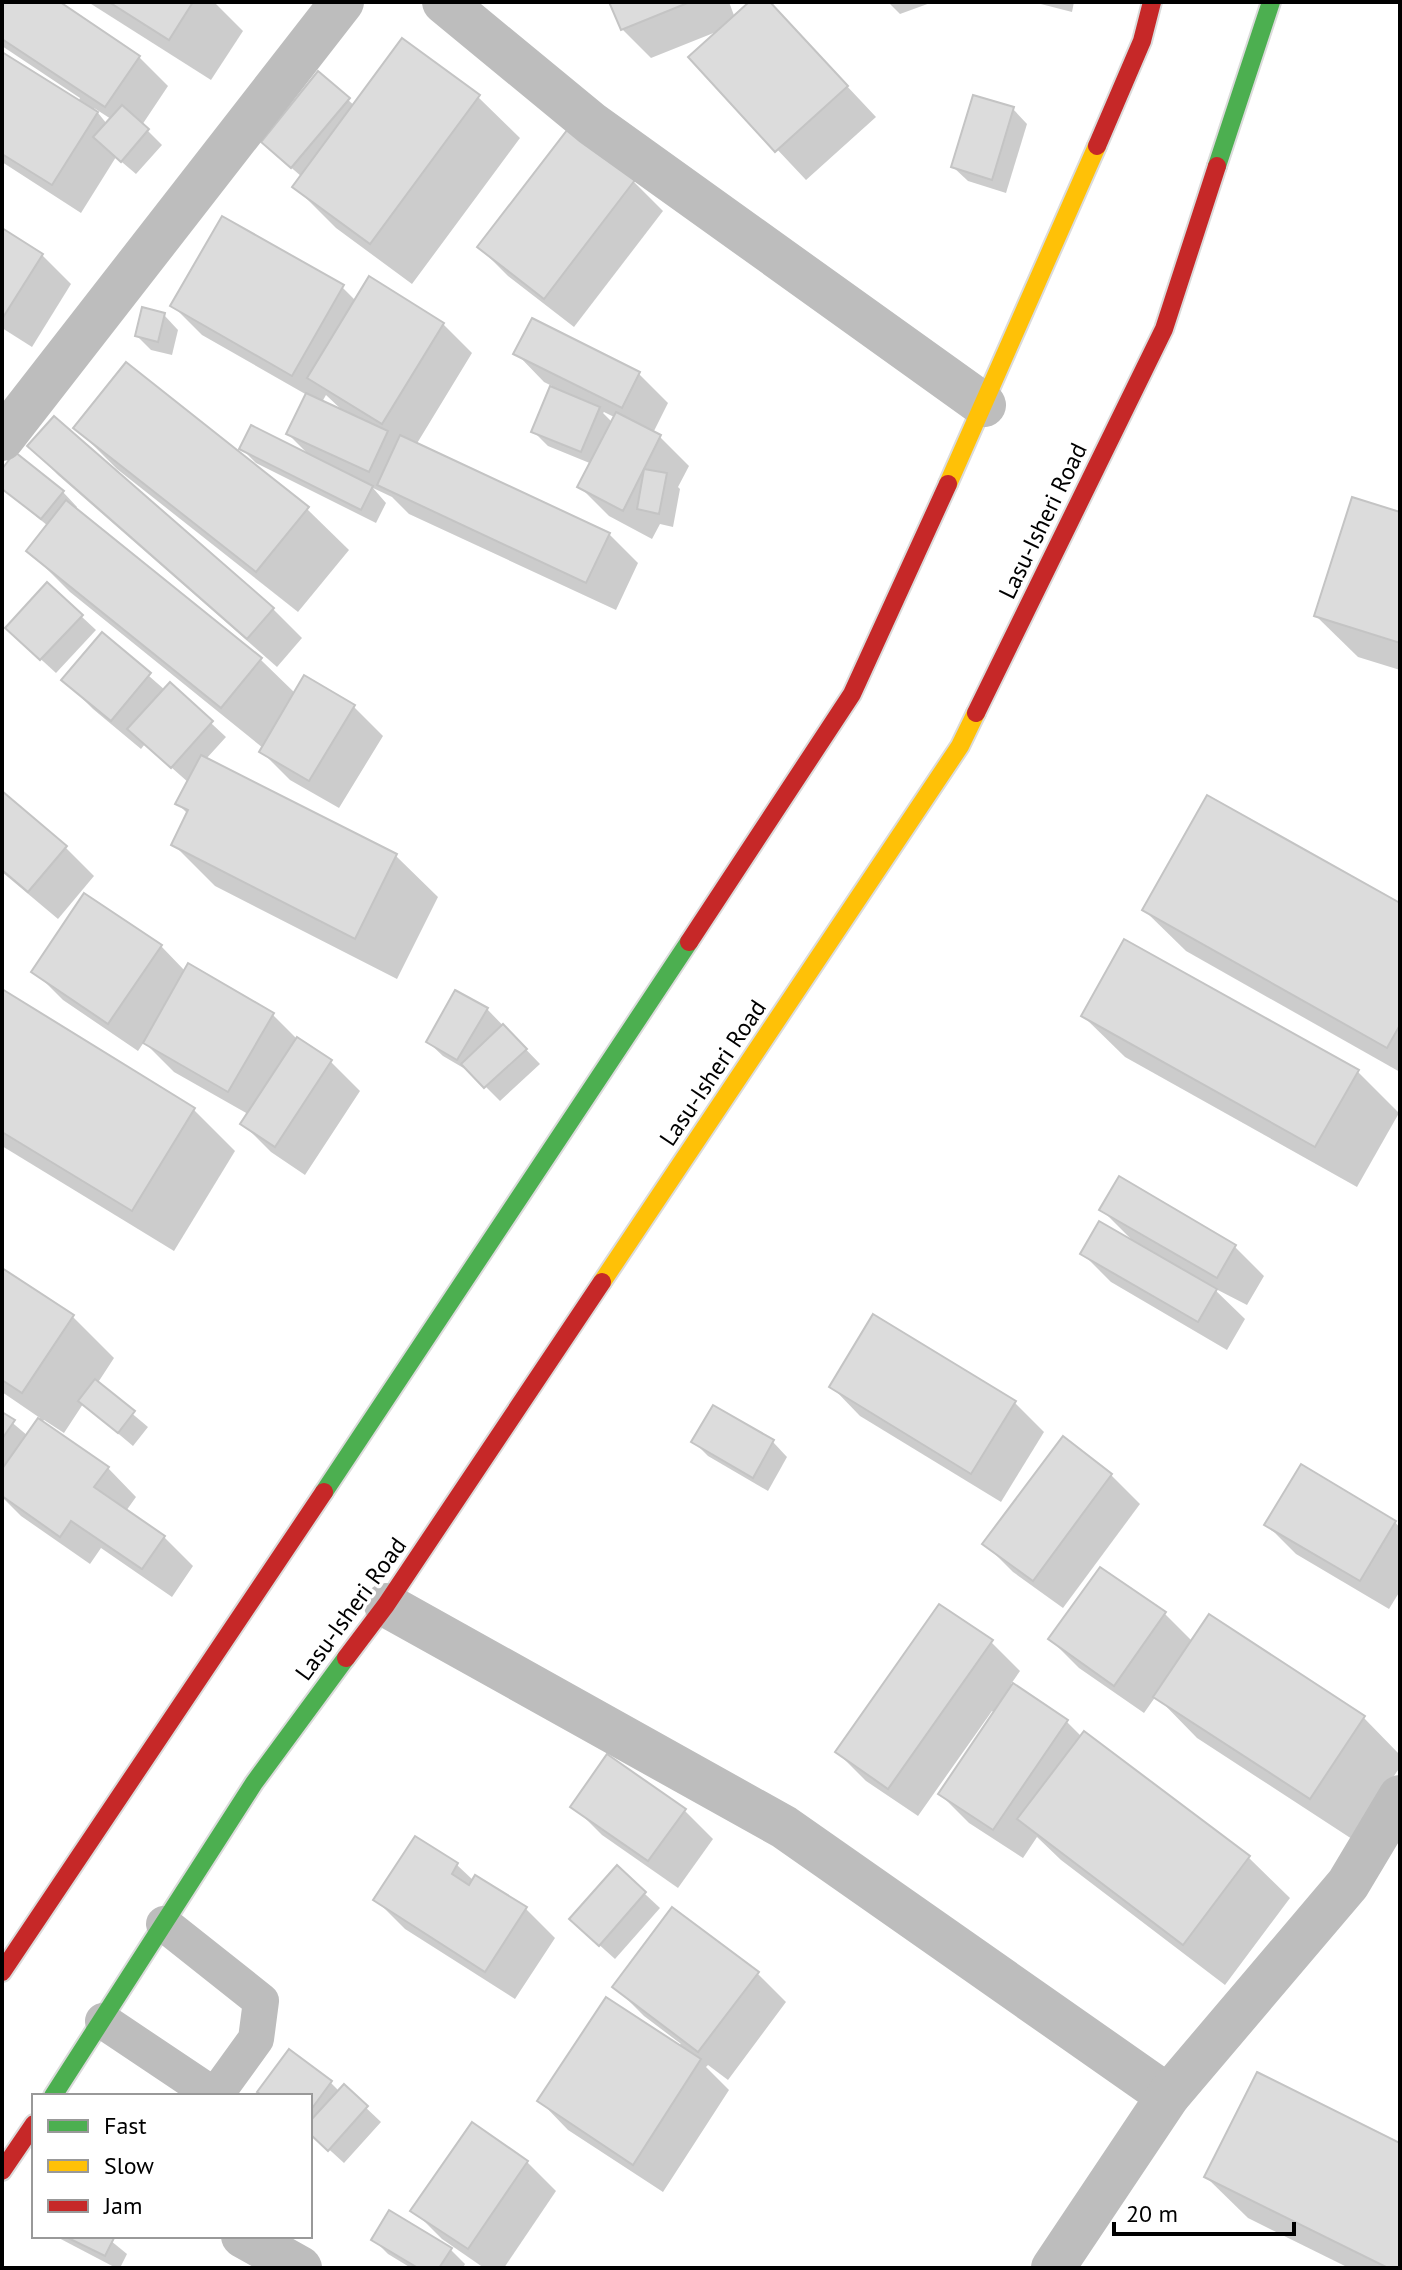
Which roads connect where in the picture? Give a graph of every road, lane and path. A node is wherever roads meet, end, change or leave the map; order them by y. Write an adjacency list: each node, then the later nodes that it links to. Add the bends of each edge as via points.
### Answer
1 (342, 2): 5 (street)
2 (444, 2): 6 (street, via 592,124)
3 (1152, 2): 6 (main road, via 1142,41)
4 (1271, 2): 8 (main road, Lasu-Isheri Road, via 1164,329 960,746)
5 (18, 391): 7 (street)
6 (984, 405): 11 (main road, via 852,694 565,1133)
7 (2, 439)
8 (386, 1605): 10 (main road, Lasu-Isheri Road, via 254,1783); 14 (street, via 784,1827)
9 (1400, 1797): 14 (street, via 1348,1884)
10 (164, 1924): 12 (main road, Lasu-Isheri Road); 12 (lane, via 261,2001 256,2039 222,2086 209,2092)
11 (2, 1972)
12 (103, 2021): 13 (main road, Lasu-Isheri Road)
13 (54, 2094)
14 (1168, 2096): 19 (street)
15 (32, 2127): 16 (main road)
16 (2, 2171)
17 (247, 2238): 18 (street)
18 (300, 2268)
19 (1053, 2268)

